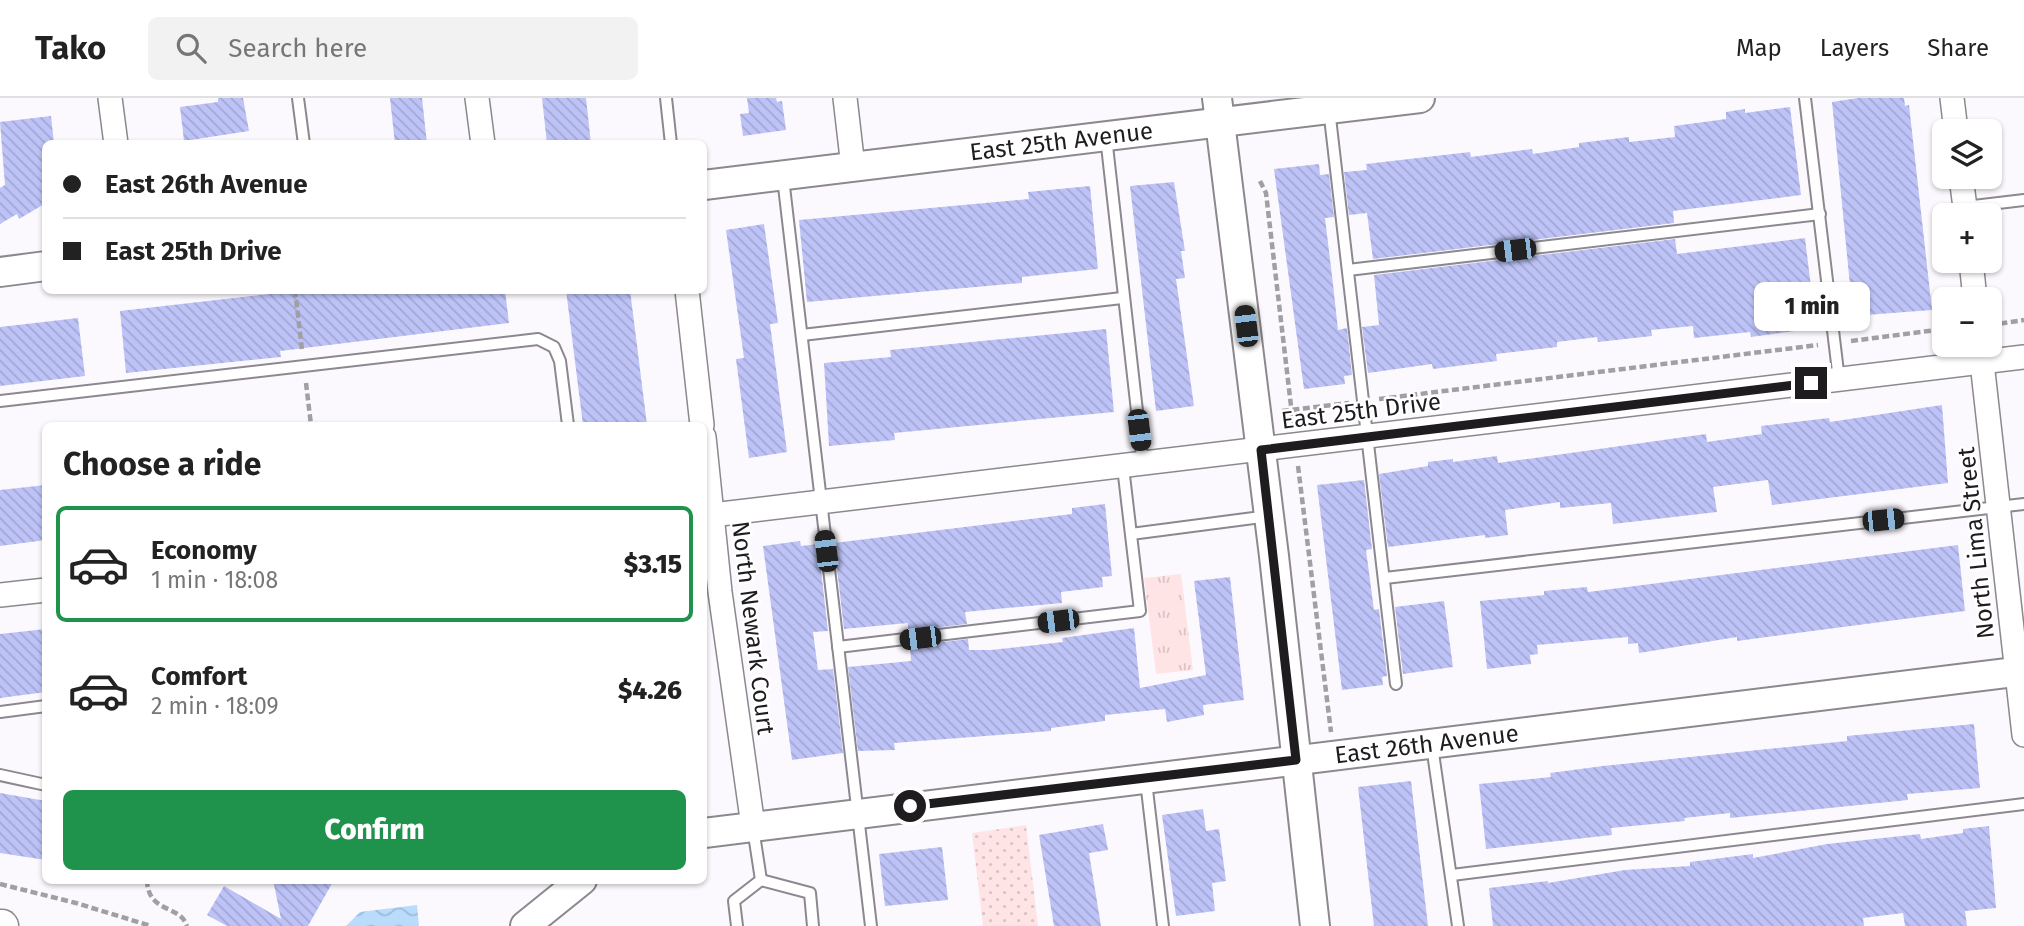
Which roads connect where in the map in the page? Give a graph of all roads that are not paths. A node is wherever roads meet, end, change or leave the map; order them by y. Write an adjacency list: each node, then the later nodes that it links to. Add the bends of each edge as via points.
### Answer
1 (110, 98): 13 (street)
2 (298, 98): 14 (lane)
3 (477, 98): 15 (street)
4 (666, 98): 16 (lane)
5 (845, 98): 17 (street)
6 (1805, 98): 22 (lane)
7 (1952, 98): 11 (street)
8 (1409, 99): 9 (street, East 25th Avenue)
9 (1329, 109): 10 (street, East 25th Avenue); 24 (lane)
10 (1219, 110): 12 (street, East 25th Avenue); 38 (street)
11 (1955, 119)
12 (1106, 136): 17 (street, East 25th Avenue); 27 (lane)
13 (115, 140)
14 (303, 140)
15 (482, 140)
16 (671, 140)
17 (853, 167): 18 (street, East 25th Avenue)
18 (783, 176): 19 (street, East 25th Avenue); 28 (lane)
19 (707, 185)
20 (2024, 200): 21 (lane)
21 (2002, 204)
22 (1820, 214): 24 (lane); 33 (lane)
23 (42, 267): 25 (street)
24 (1348, 270): 37 (lane)
25 (0, 272)
26 (687, 294): 36 (street)
27 (1122, 298): 28 (lane); 39 (lane)
28 (802, 335): 41 (lane)
29 (2002, 355): 32 (street, East 25th Drive)
30 (1965, 357): 33 (street, East 25th Drive)
31 (1981, 357): 43 (street, North Lima Street)
32 (2024, 357)
33 (1839, 380): 37 (street, East 25th Drive)
34 (0, 401): 35 (lane, via 538,339 554,346 560,361)
35 (568, 422)
36 (702, 422)
37 (1369, 437): 38 (street, East 25th Drive); 47 (lane)
38 (1261, 450): 39 (street, East 25th Drive); 45 (street)
39 (1133, 466): 41 (street, East 25th Drive); 46 (lane)
40 (707, 496): 44 (street, North Newark Court)
41 (820, 502): 44 (street, East 25th Drive); 50 (lane)
42 (2024, 504): 43 (lane)
43 (1999, 507): 47 (lane); 51 (street, North Lima Street)
44 (708, 515): 63 (street, North Newark Court)
45 (1269, 516): 46 (lane); 57 (street)
46 (1131, 534): 50 (lane, via 1140,611)
47 (1385, 578): 52 (lane)
48 (42, 590): 49 (street)
49 (0, 595)
50 (838, 647): 62 (lane)
51 (2021, 672): 55 (street, North Lima Street); 56 (street, East 26th Avenue)
52 (1396, 684)
53 (42, 707): 54 (lane)
54 (0, 712)
55 (2024, 735)
56 (1432, 743): 57 (street, East 26th Avenue); 65 (lane)
57 (1296, 760): 59 (street, East 26th Avenue); 73 (street)
58 (0, 775): 60 (lane)
59 (1146, 778): 62 (street, East 26th Avenue); 72 (lane)
60 (42, 784)
61 (2024, 804): 65 (lane)
62 (858, 813): 63 (street, East 26th Avenue); 71 (lane)
63 (753, 826): 64 (street, East 26th Avenue); 66 (lane)
64 (707, 833)
65 (1452, 876): 74 (lane)
66 (761, 880): 69 (lane, via 734,901); 70 (lane, via 810,893)
67 (577, 884): 68 (street)
68 (525, 926)
69 (737, 926)
70 (813, 926)
71 (871, 926)
72 (1163, 926)
73 (1315, 926)
74 (1458, 926)

